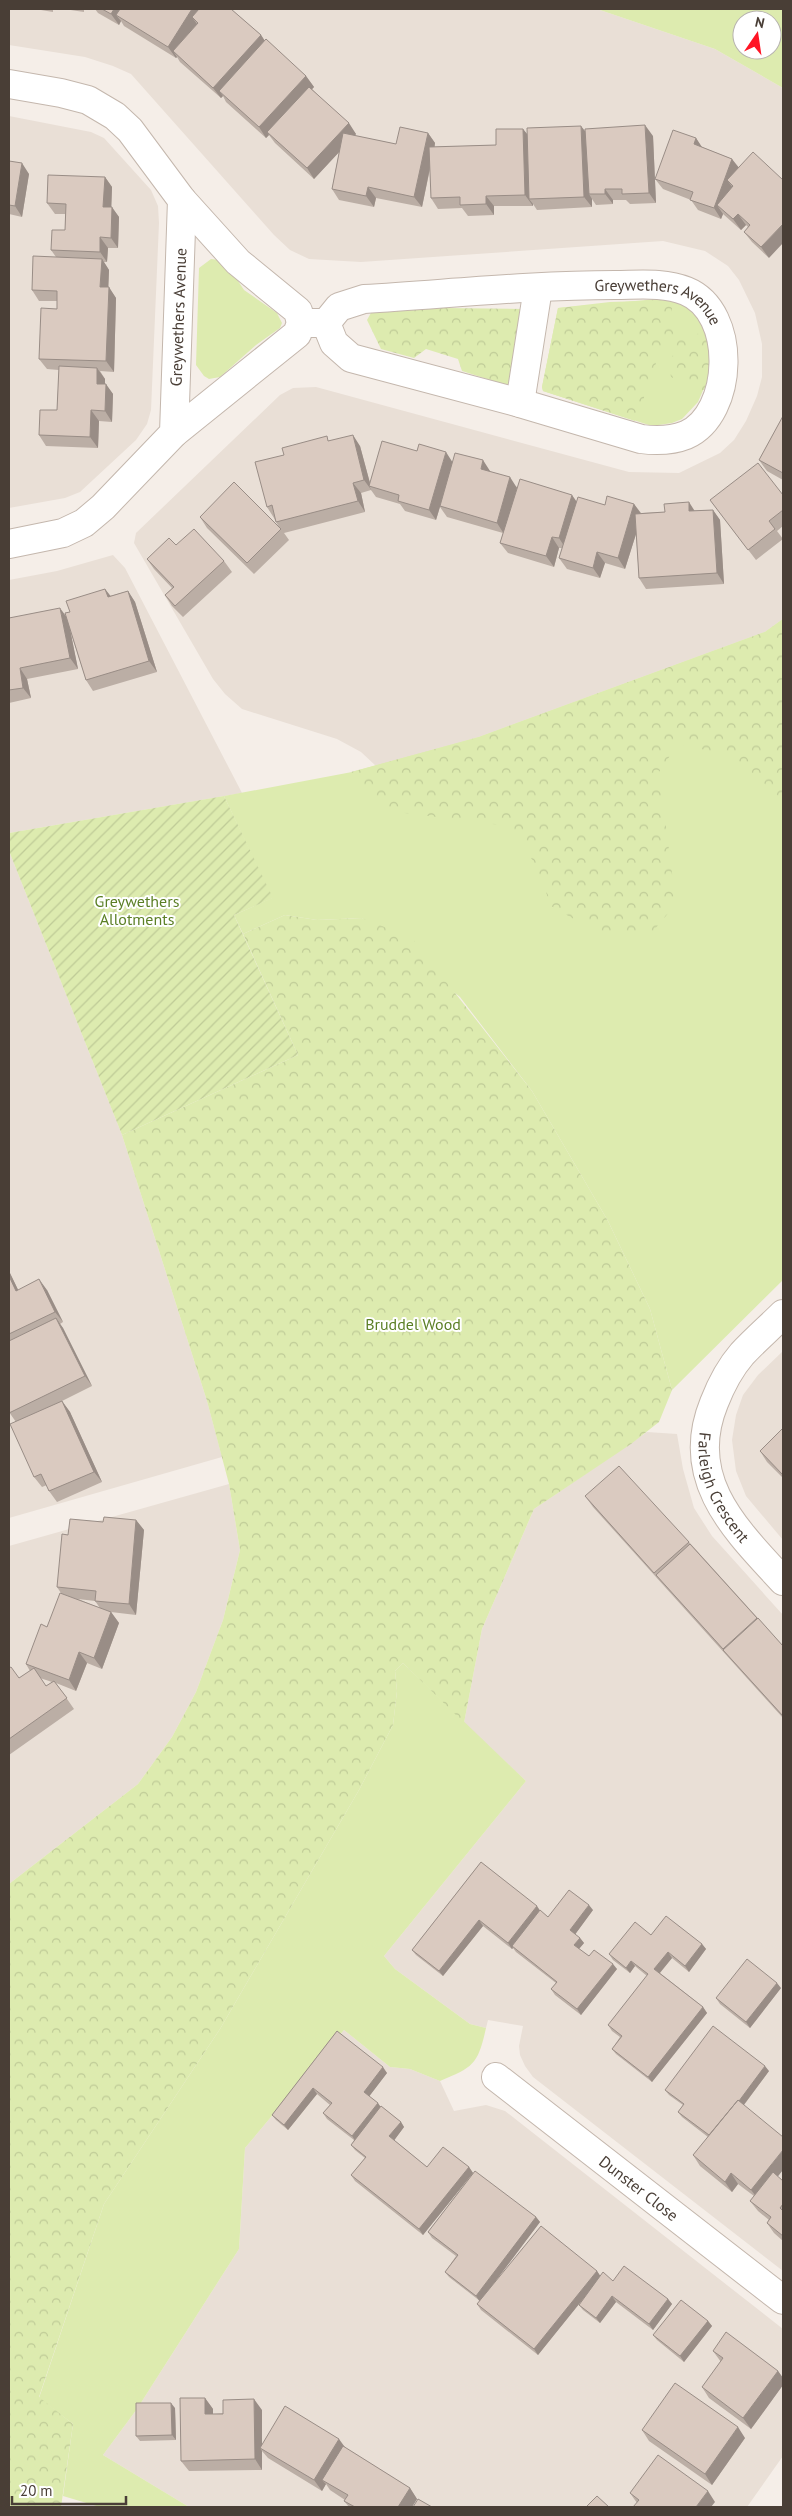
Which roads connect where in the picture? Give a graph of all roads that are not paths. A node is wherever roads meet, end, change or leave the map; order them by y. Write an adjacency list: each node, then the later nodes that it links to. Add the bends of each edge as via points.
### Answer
1 (9, 84): 2 (street, Greywethers Avenue, via 88,100 115,116 130,130)
2 (182, 200): 4 (street, Greywethers Avenue, via 238,262); 6 (street, Greywethers Avenue)
3 (538, 288): 4 (street, Greywethers Avenue, via 364,300 339,307); 5 (street); 5 (street, Greywethers Avenue, via 655,285 688,291 707,306 719,327 724,352 720,387 706,416 686,434 666,439 641,440)
4 (314, 323): 5 (street, Greywethers Avenue, via 351,358); 6 (street, Greywethers Avenue)
5 (520, 403)
6 (174, 433): 7 (street, Greywethers Avenue, via 84,523 63,533)
7 (9, 544)
8 (783, 1314): 9 (street, Farleigh Crescent, via 742,1354 724,1380 704,1430 703,1444 712,1488 725,1512 744,1539)
9 (783, 1581)
10 (496, 2077): 11 (street, Dunster Close)
11 (783, 2300)

